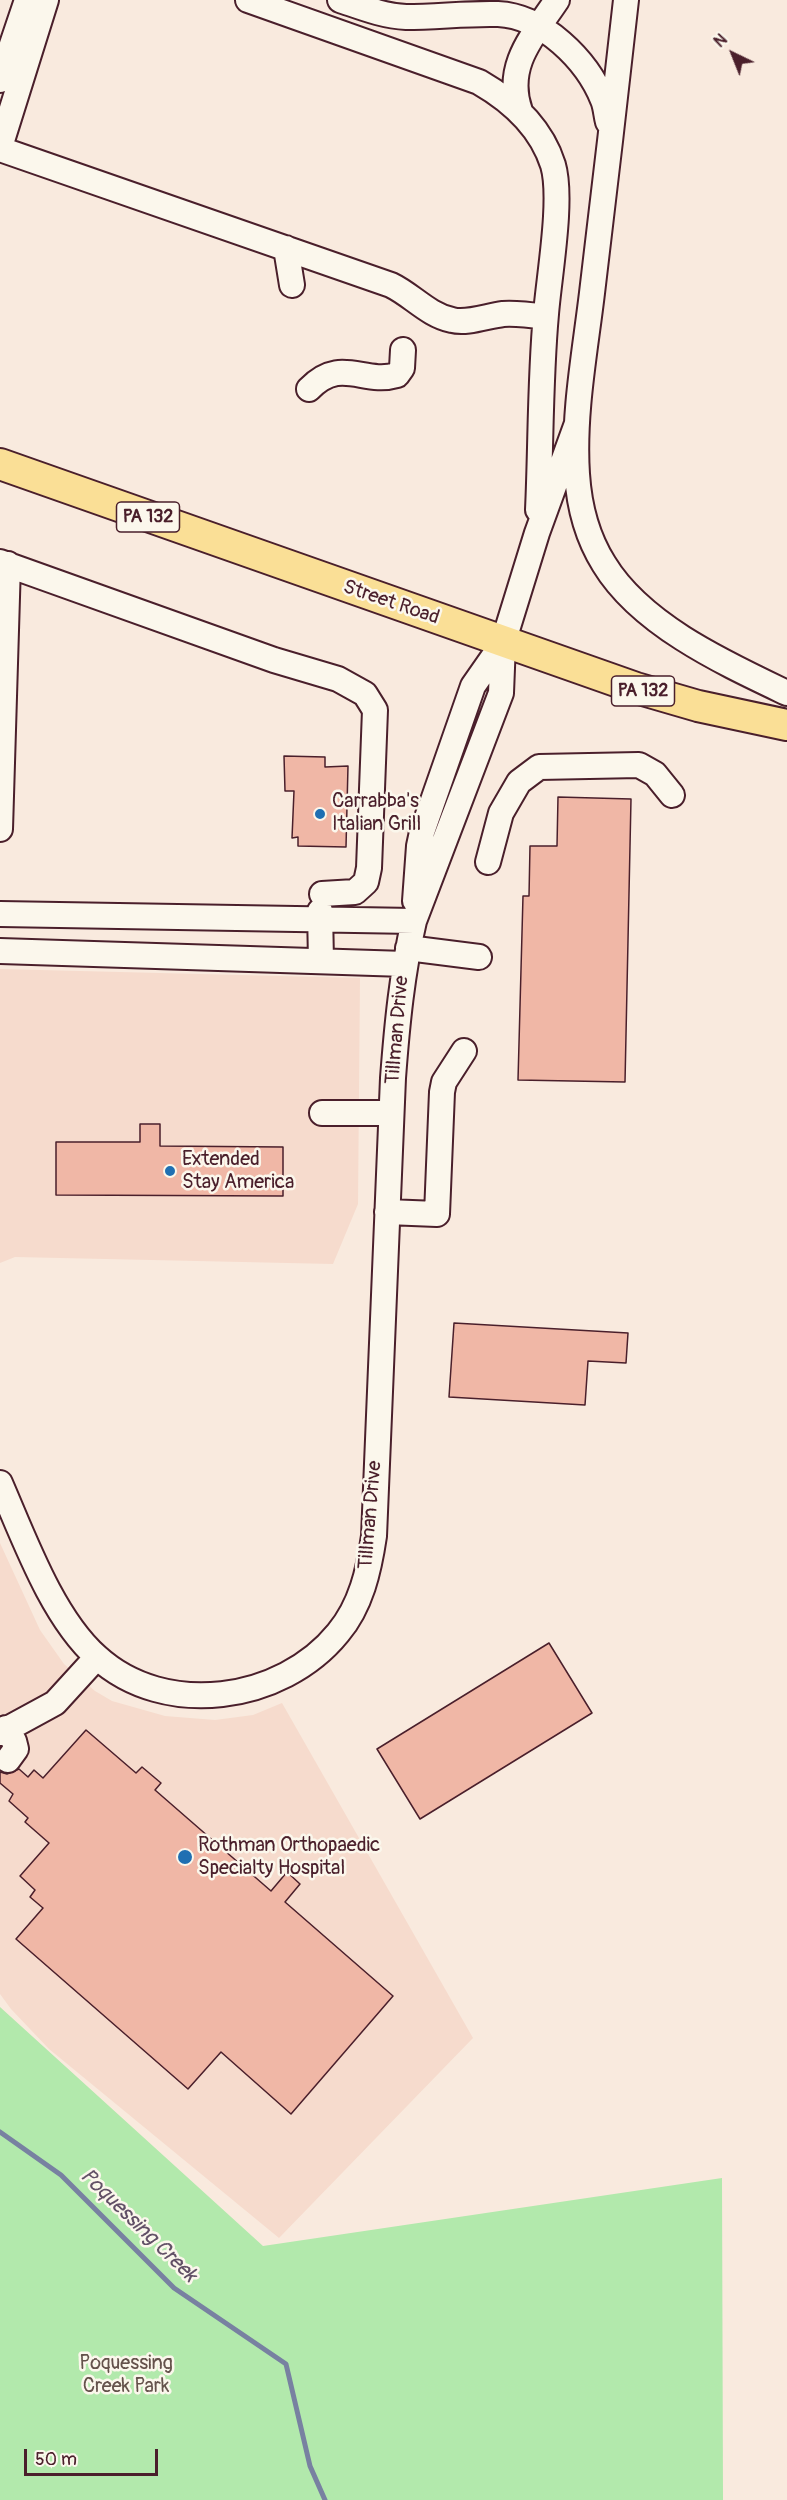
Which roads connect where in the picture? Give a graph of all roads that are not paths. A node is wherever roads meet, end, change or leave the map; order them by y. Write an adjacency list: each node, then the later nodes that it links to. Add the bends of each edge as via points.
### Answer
1 (27, 0): 10 (street)
2 (46, 0): 13 (street)
3 (248, 0): 11 (street, via 479,82 504,96)
4 (340, 0): 8 (street, via 385,14 500,14 524,19)
5 (557, 0): 8 (street)
6 (626, 0): 9 (street)
7 (638, 0): 9 (street)
8 (538, 27): 11 (street, via 515,70); 12 (street, via 564,46 590,75 604,101)
9 (621, 46): 12 (street)
10 (0, 81)
11 (520, 111): 16 (street, via 546,148 557,182)
12 (610, 140): 19 (street)
13 (0, 148): 14 (street)
14 (286, 248): 15 (street); 16 (street, via 391,285 427,310 455,321 503,314)
15 (292, 285)
16 (545, 317): 23 (street)
17 (403, 350): 18 (street, via 402,368 397,375 384,379 338,372 319,379)
18 (309, 389)
19 (576, 426): 23 (street); 26 (street, via 579,500 593,545 616,581 652,617 731,665)
20 (0, 453): 22 (street)
21 (0, 464): 22 (main road, Street Road / PA 132)
22 (34, 477): 25 (main road, Street Road / PA 132)
23 (537, 533): 25 (street, Tillman Drive)
24 (4, 563): 29 (street); 31 (street, via 274,660 338,679 365,694 375,710 369,868 366,882 355,892)
25 (503, 643): 27 (main road, Street Road / PA 132, via 698,706); 33 (street, Tillman Drive, via 473,686 422,832)
26 (787, 693)
27 (787, 725)
28 (672, 795): 30 (street, via 656,774 639,765 539,767 519,782 501,813)
29 (0, 829)
30 (488, 862)
31 (321, 908): 32 (street); 33 (street); 37 (street)
32 (0, 914)
33 (414, 921): 35 (street, Tillman Drive)
34 (0, 951): 37 (street)
35 (406, 956): 36 (street); 37 (street); 40 (street, Tillman Drive)
36 (479, 957)
37 (321, 961)
38 (464, 1051): 41 (street, via 442,1092 437,1214)
39 (322, 1113): 40 (street)
40 (392, 1113): 41 (street, Tillman Drive)
41 (387, 1212): 43 (street, Tillman Drive, via 374,1536 360,1595 347,1621 319,1653 289,1674 272,1683 230,1694 187,1695 161,1690 130,1679)
42 (0, 1483): 43 (street, Tillman Drive, via 64,1619)
43 (97, 1657): 44 (street, via 55,1703)
44 (3, 1731): 45 (street, via 14,1741 16,1749)
45 (8, 1760)

